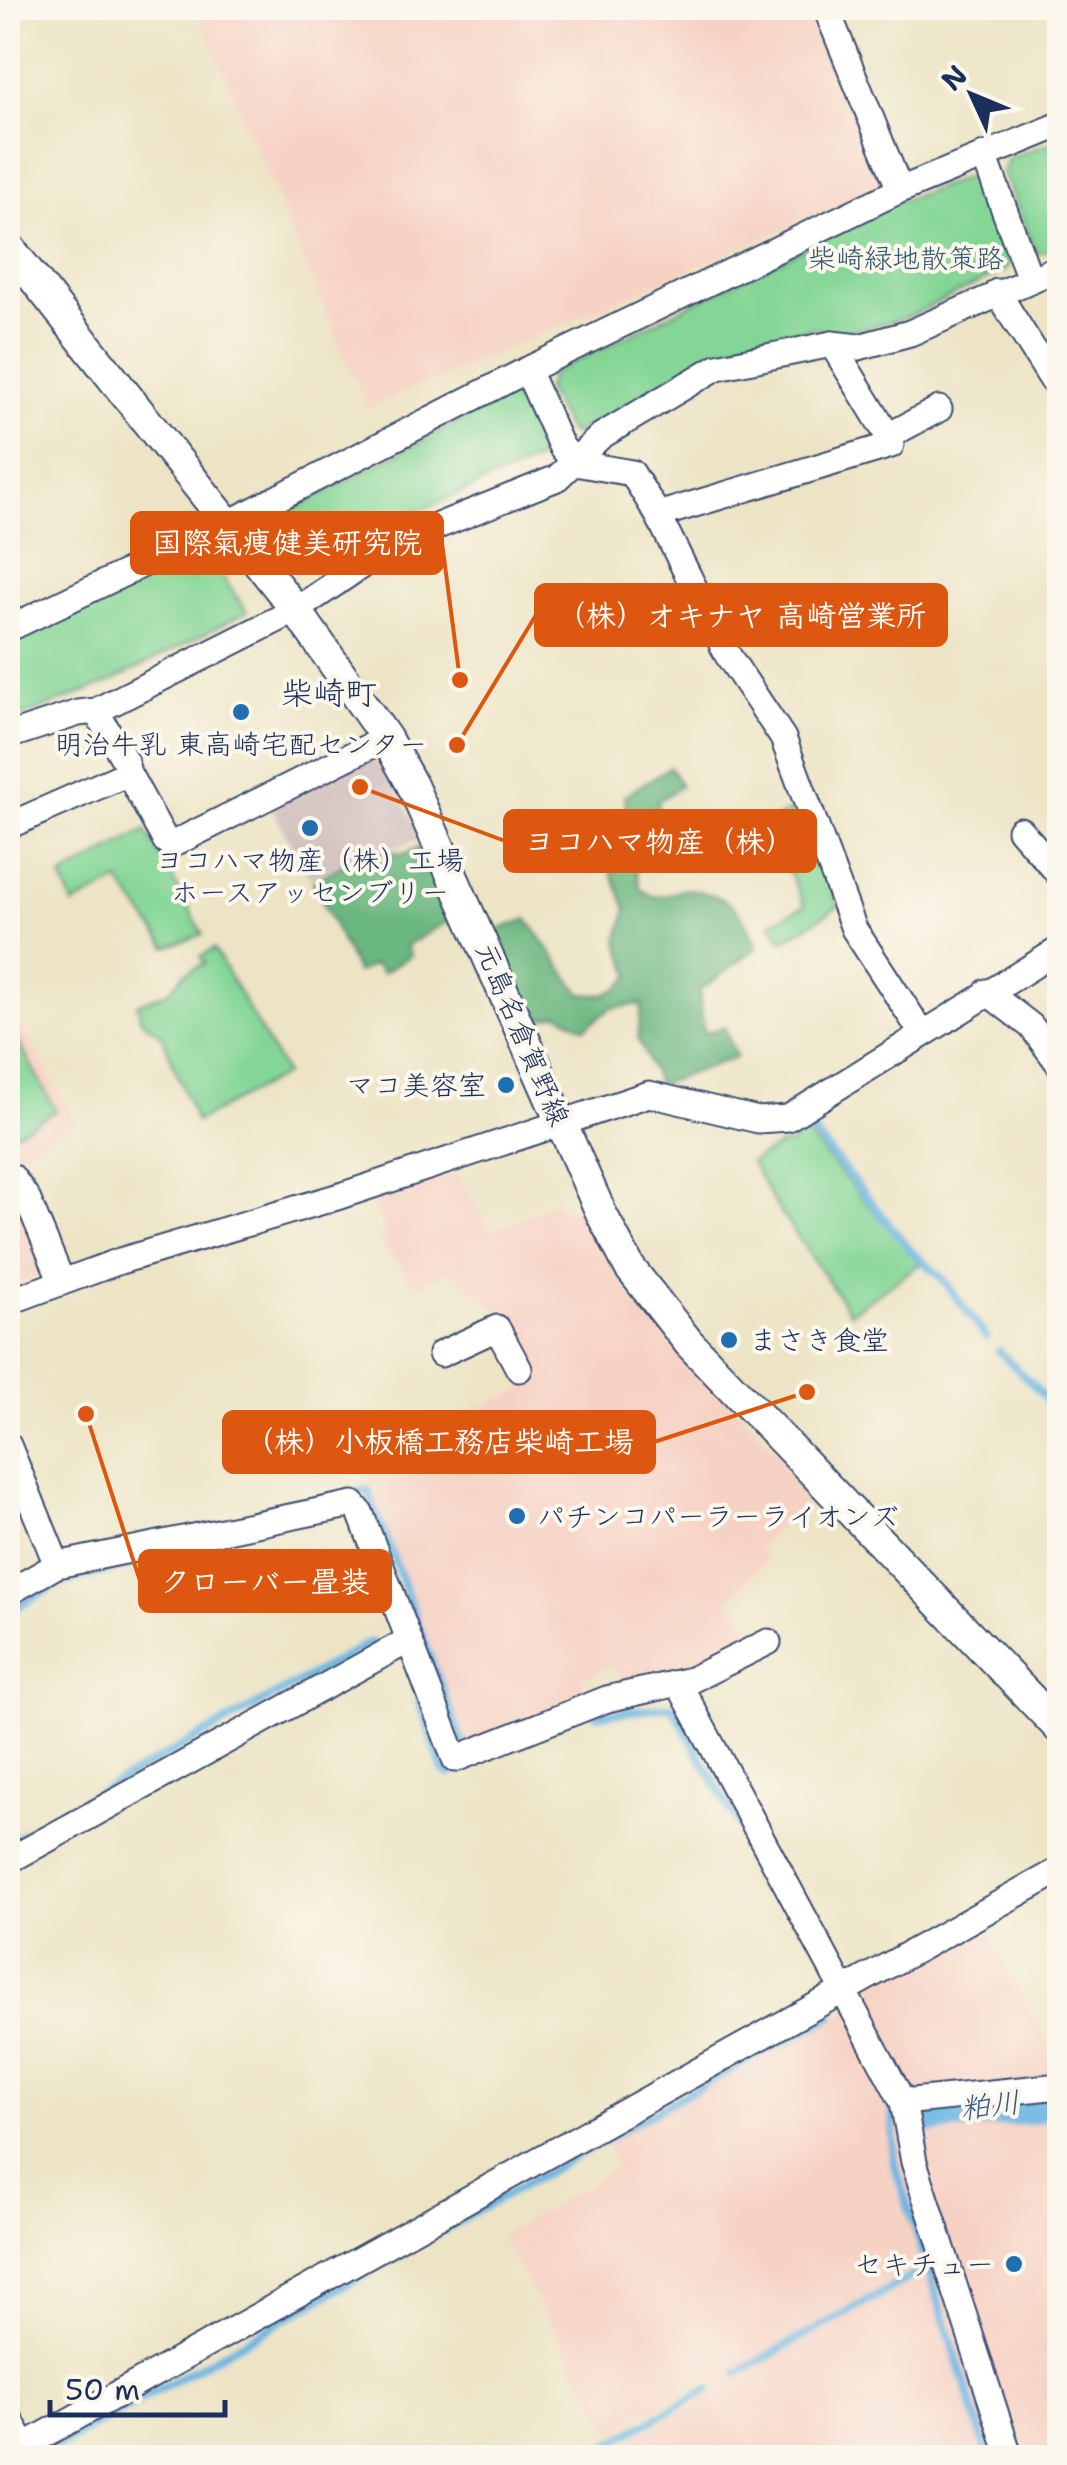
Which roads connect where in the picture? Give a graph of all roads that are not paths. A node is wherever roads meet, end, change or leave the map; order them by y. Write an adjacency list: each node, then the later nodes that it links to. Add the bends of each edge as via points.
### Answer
1 (826, 8): 4 (street)
2 (1060, 126): 3 (street)
3 (984, 155): 4 (street); 7 (street)
4 (900, 190): 10 (street)
5 (8, 246): 16 (main road, 元島名倉賀野線)
6 (1060, 267): 7 (street)
7 (1030, 278): 8 (street)
8 (998, 292): 9 (street, via 910,332 859,347); 11 (street)
9 (832, 344): 12 (street, via 888,436); 14 (street, via 717,367 601,436)
10 (527, 370): 14 (street); 16 (street)
11 (1060, 392)
12 (939, 409)
13 (891, 445): 15 (street)
14 (574, 463): 15 (street, via 632,472); 17 (street, via 540,487 394,544)
15 (658, 515): 28 (street, via 727,654 784,738 854,929)
16 (229, 523): 17 (main road, 元島名倉賀野線); 18 (street)
17 (296, 610): 19 (street); 21 (main road, 元島名倉賀野線)
18 (8, 629)
19 (96, 711): 20 (street); 22 (street)
20 (8, 736)
21 (386, 738): 22 (street, via 170,844); 30 (main road, 元島名倉賀野線, via 464,896)
22 (128, 773): 23 (street)
23 (8, 826)
24 (1020, 830): 25 (street)
25 (1060, 875)
26 (1060, 949): 27 (street)
27 (988, 992): 28 (street); 29 (street, via 1032,1026)
28 (922, 1033): 30 (street, via 788,1118 758,1120 649,1094)
29 (1060, 1065)
30 (562, 1125): 32 (street); 42 (main road, 元島名倉賀野線, via 602,1216 662,1311)
31 (8, 1177): 32 (street, via 28,1198)
32 (62, 1282): 33 (street)
33 (8, 1302)
34 (441, 1354): 35 (street, via 497,1328)
35 (519, 1369)
36 (8, 1445): 37 (street)
37 (57, 1565): 38 (street); 39 (street, via 352,1504)
38 (8, 1593)
39 (409, 1640): 41 (street, via 455,1758 607,1699); 43 (street)
40 (768, 1642): 41 (street)
41 (679, 1684): 45 (street)
42 (1060, 1729)
43 (8, 1862)
44 (1060, 1870): 45 (street)
45 (846, 1990): 47 (street); 49 (street)
46 (1060, 2086): 47 (street)
47 (904, 2102): 50 (street, via 914,2162)
48 (8, 2416): 49 (street)
49 (21, 2453)
50 (1010, 2458)

